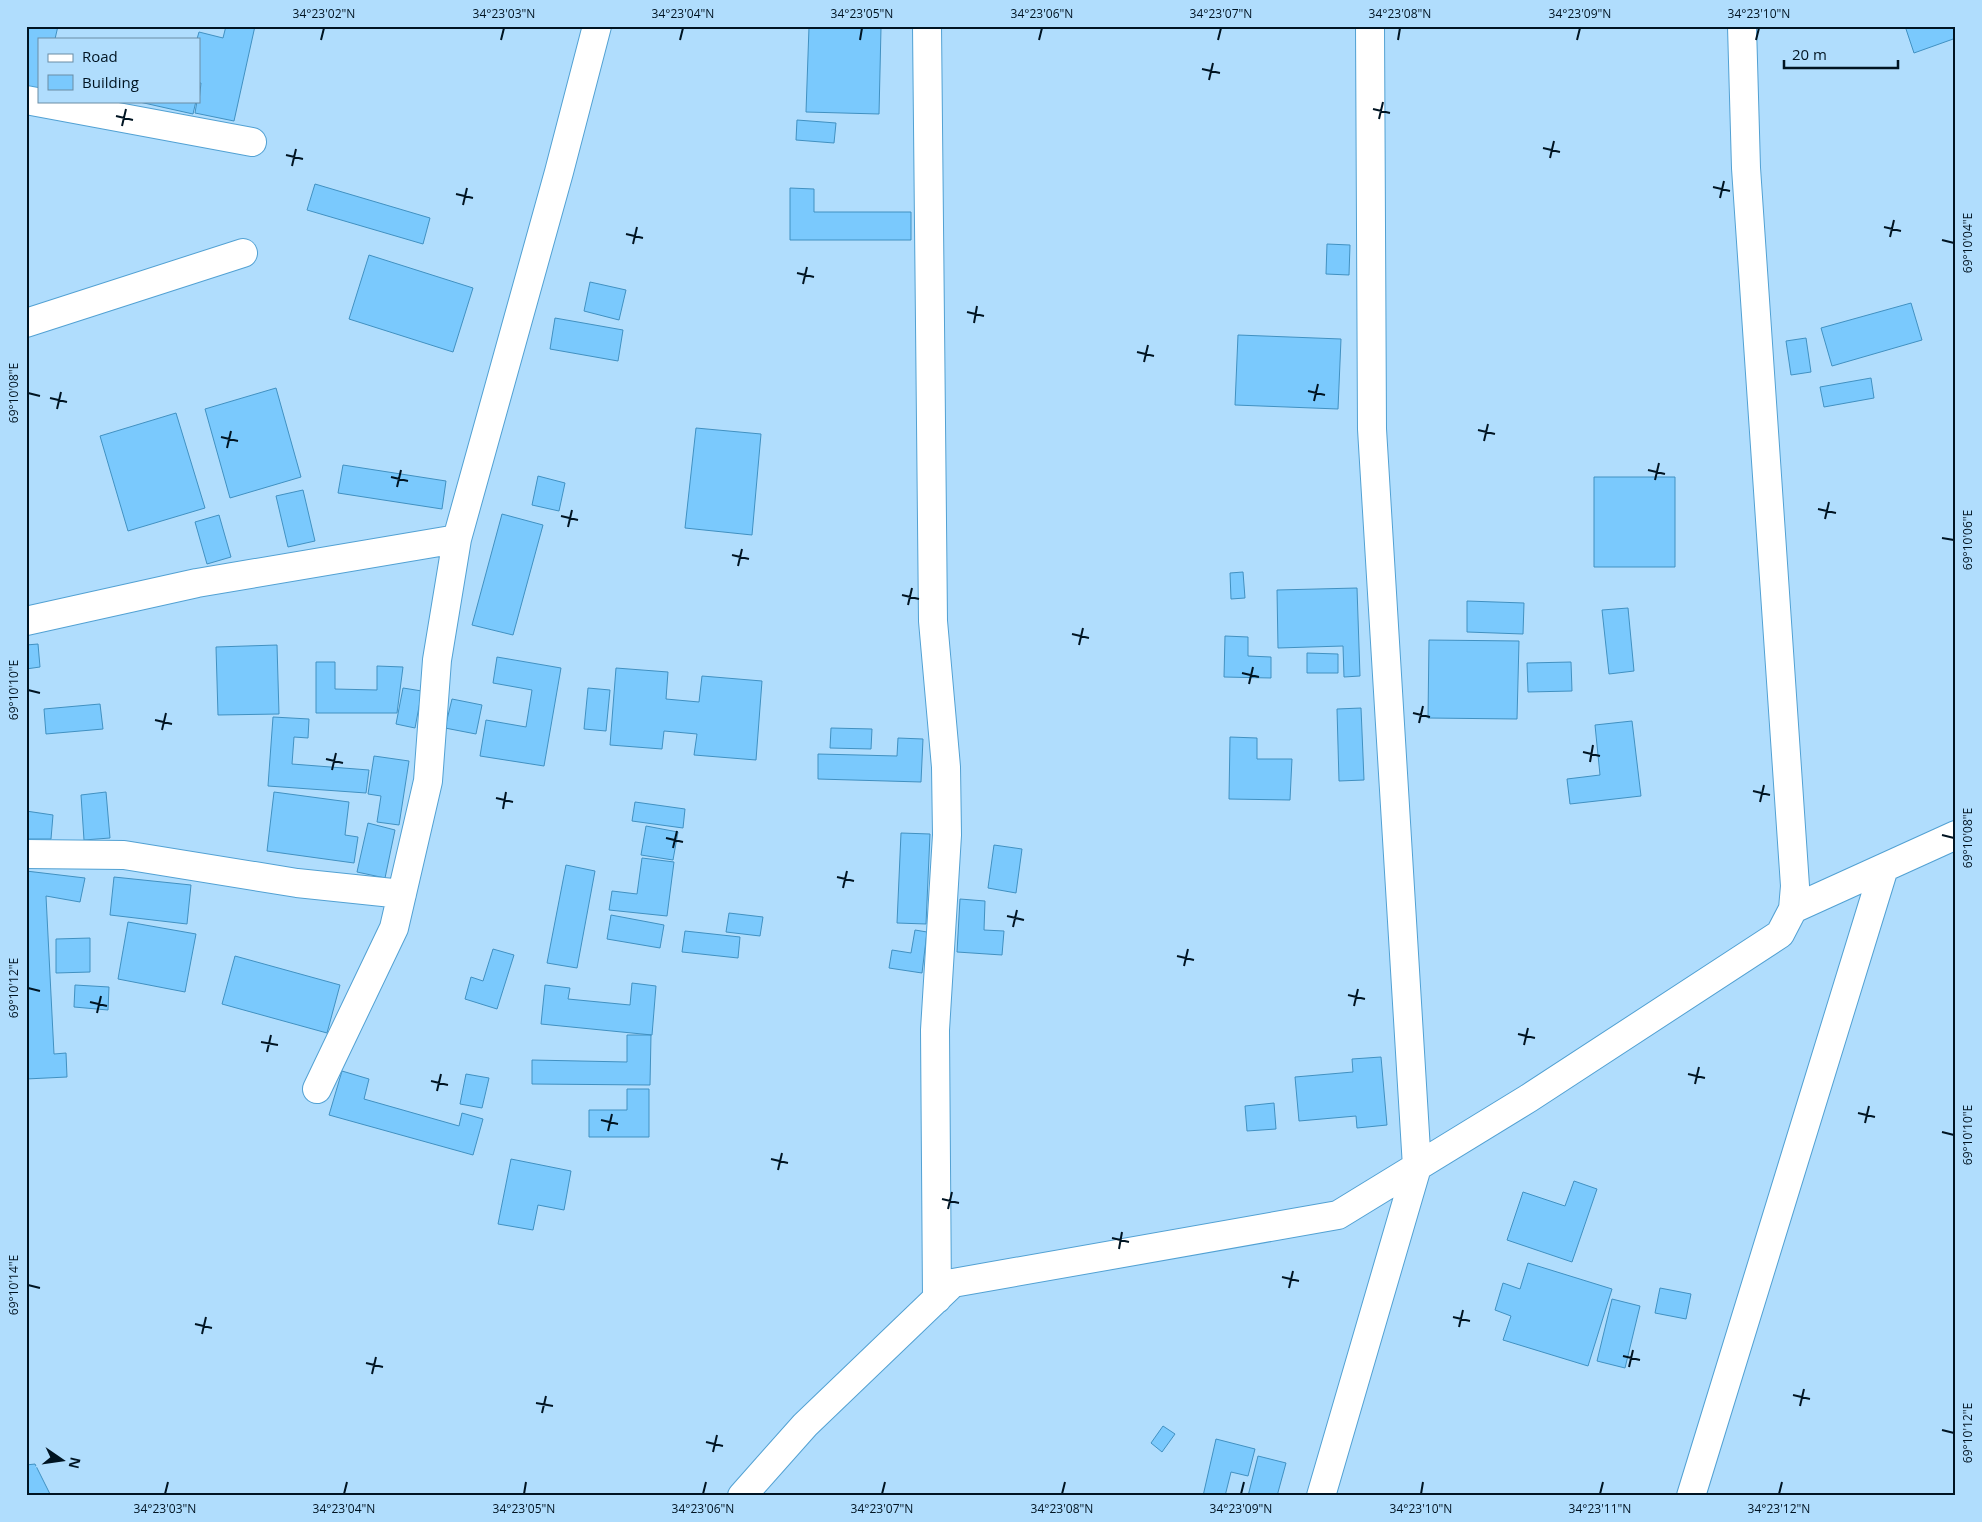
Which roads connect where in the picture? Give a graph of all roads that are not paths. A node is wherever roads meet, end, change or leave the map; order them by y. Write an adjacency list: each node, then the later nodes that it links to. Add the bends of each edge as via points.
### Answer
1 (596, 26): 9 (street)
2 (927, 26): 18 (street, via 932,621 946,767 947,835 935,1030)
3 (1370, 26): 17 (street, via 1372,429)
4 (1742, 26): 15 (street, via 1746,168 1795,886)
5 (26, 100): 6 (street)
6 (252, 142)
7 (243, 253): 8 (street)
8 (26, 323)
9 (457, 539): 10 (street, via 197,583); 14 (street, via 437,660 428,782)
10 (26, 621)
11 (1956, 836): 13 (street)
12 (26, 854): 14 (street, via 124,855 297,883)
13 (1884, 868): 15 (street); 21 (street)
14 (402, 894): 16 (street, via 394,928)
15 (1793, 909): 17 (street, via 1780,934)
16 (317, 1089)
17 (1417, 1167): 18 (street, via 1338,1215 953,1283); 20 (street)
18 (937, 1299): 19 (street, via 805,1425)
19 (742, 1496)
20 (1321, 1496)
21 (1691, 1496)

